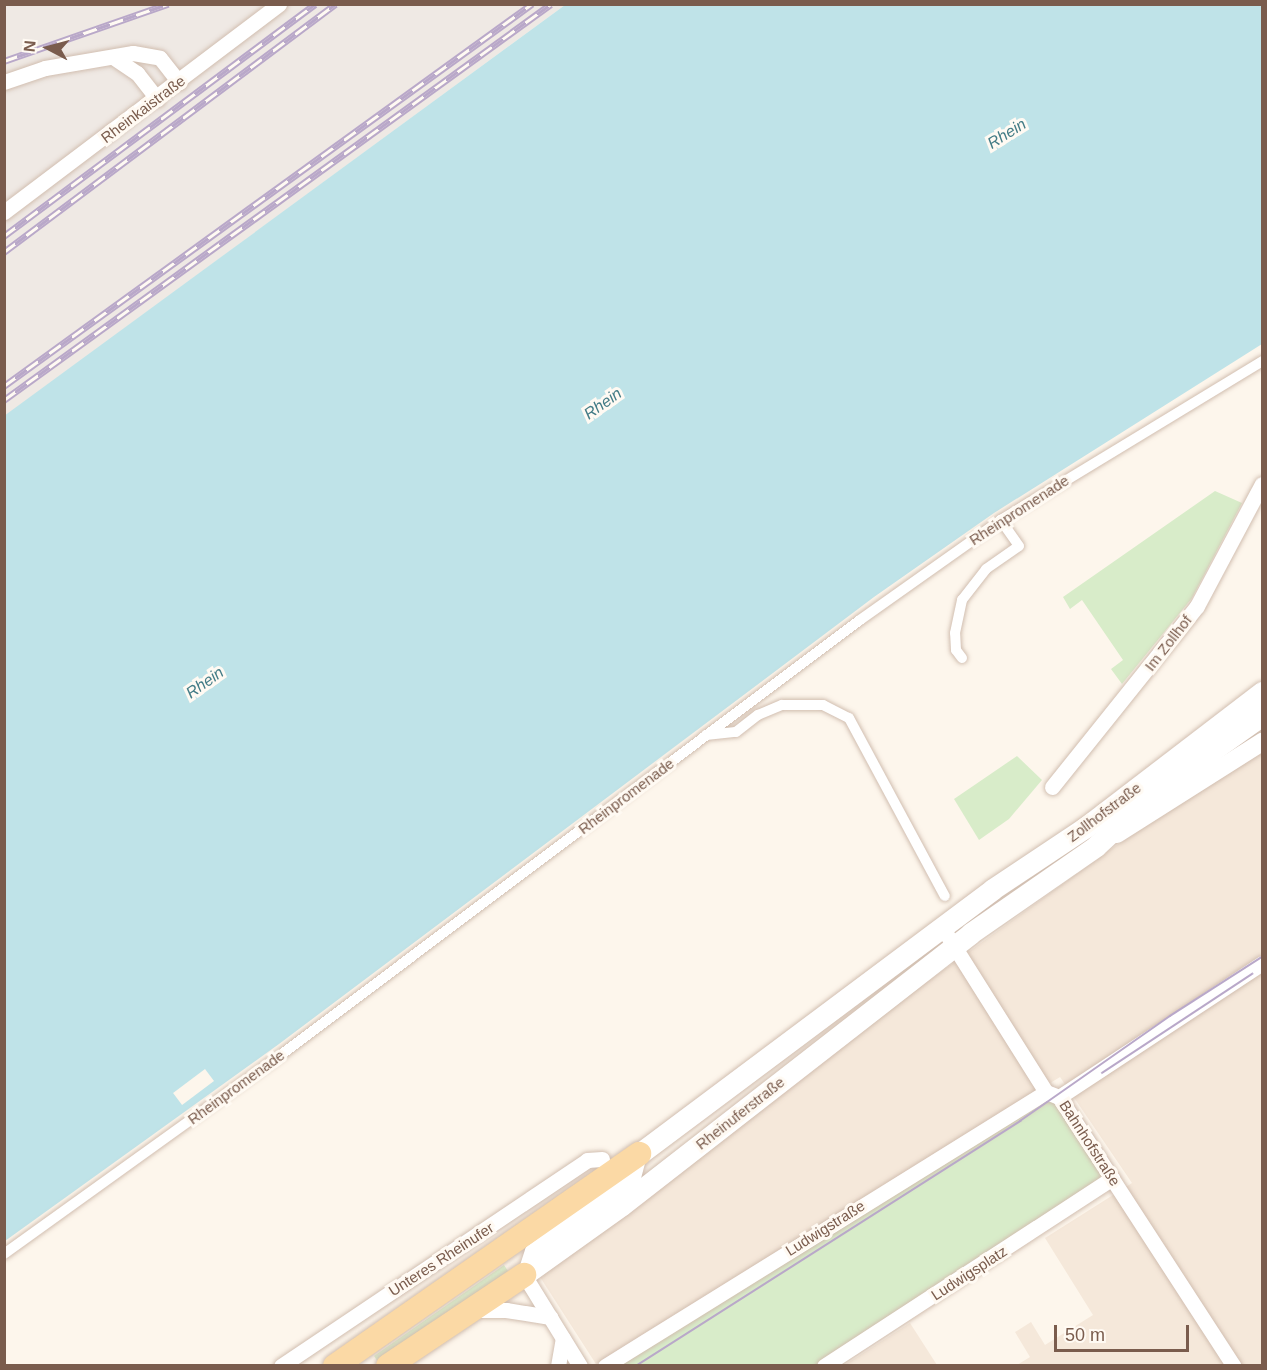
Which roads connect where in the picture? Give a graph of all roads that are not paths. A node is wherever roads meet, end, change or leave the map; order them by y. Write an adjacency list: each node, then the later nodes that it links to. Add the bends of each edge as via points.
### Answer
1 (279, 4): 4 (street, Rheinkaistraße)
2 (113, 57): 3 (street, via 62,64); 4 (street, via 133,53 159,58); 5 (street, via 137,73)
3 (4, 82)
4 (179, 82): 5 (street, Rheinkaistraße)
5 (157, 99): 6 (street, Rheinkaistraße)
6 (4, 212)
7 (1263, 361): 9 (street, Rheinpromenade)
8 (1263, 484): 15 (street, Im Zollhof, via 1197,606)
9 (1001, 520): 10 (street, via 1019,546 986,570 962,600 955,633); 13 (street, Rheinpromenade)
10 (962, 658)
11 (1263, 692): 17 (main road, Zollhofstraße)
12 (1263, 715): 16 (main road)
13 (705, 735): 19 (street, via 736,732 782,705 823,705 849,718); 27 (street, Rheinpromenade, via 270,1063)
14 (1263, 742): 18 (street, Zollhofstraße)
15 (1052, 787)
16 (1157, 790): 17 (main road); 18 (main road)
17 (1086, 827): 20 (main road, Zollhofstraße)
18 (1096, 846): 21 (main road, Zollhofstraße)
19 (945, 896)
20 (942, 927): 21 (street, Bahnhofstraße); 24 (main road, Rheinuferstraße)
21 (954, 947): 23 (street, Bahnhofstraße); 28 (main road, Rheinuferstraße, via 622,1205)
22 (1263, 963): 23 (street, Ludwigstraße)
23 (1053, 1094): 26 (street, Bahnhofstraße); 37 (street, Ludwigstraße)
24 (639, 1154): 28 (street, via 633,1177 532,1251); 32 (main road, Rheinuferstraße)
25 (602, 1159): 33 (street, Unteres Rheinufer, via 588,1160)
26 (1112, 1178): 38 (street, Ludwigsplatz); 39 (street, Bahnhofstraße)
27 (4, 1254)
28 (524, 1275): 29 (main road, Rheinuferstraße); 30 (street)
29 (472, 1310): 30 (street, via 506,1310); 34 (main road, Rheinuferstraße)
30 (549, 1317): 31 (street)
31 (563, 1338): 35 (street); 36 (street)
32 (337, 1364)
33 (281, 1365)
34 (388, 1365)
35 (558, 1365)
36 (580, 1365)
37 (605, 1365)
38 (824, 1365)
39 (1234, 1365)

